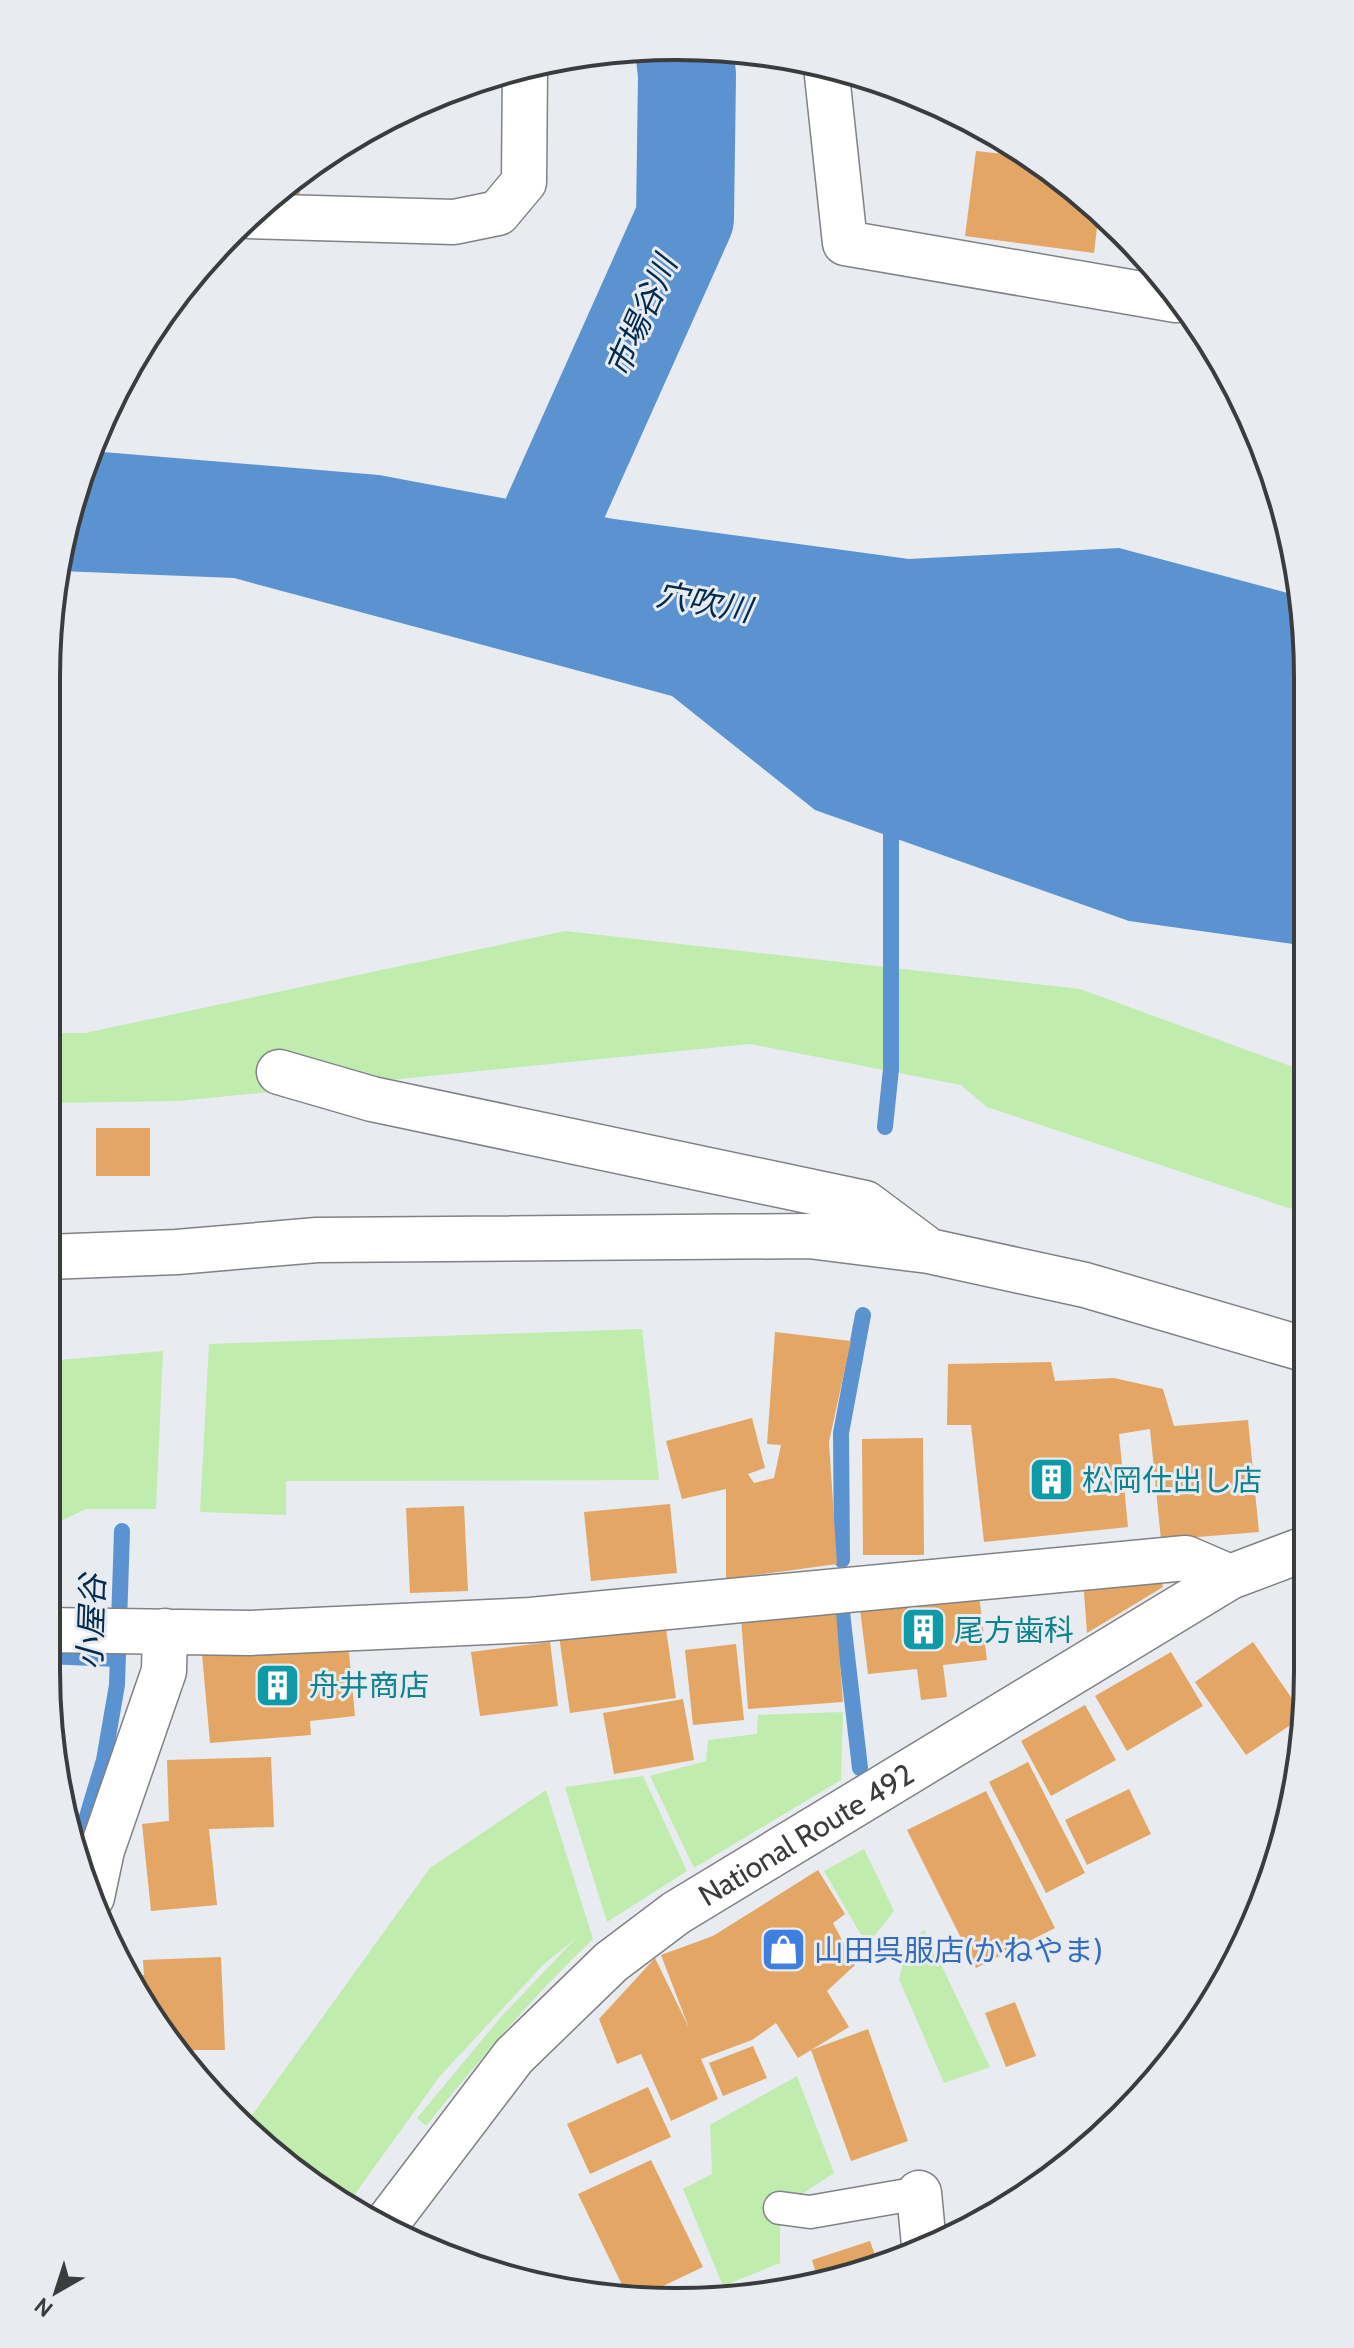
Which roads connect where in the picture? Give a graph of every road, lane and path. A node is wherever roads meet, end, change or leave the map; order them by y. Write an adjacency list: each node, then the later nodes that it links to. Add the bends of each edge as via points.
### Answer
1 (525, 79): 3 (main road, via 524,182 498,213 454,222)
2 (827, 79): 4 (main road, via 845,243)
3 (266, 217)
4 (1163, 298)
5 (279, 1072): 6 (main road, via 372,1099 865,1203)
6 (929, 1251): 7 (main road, via 778,1236 317,1240); 8 (main road, via 1085,1285)
7 (60, 1256)
8 (1294, 1346)
9 (1294, 1553): 10 (main road, National Route 492)
10 (1230, 1577): 12 (main road, via 1186,1558 531,1620 250,1633); 16 (main road, National Route 492, via 676,1913 611,1962 514,2056)
11 (64, 1631): 12 (main road)
12 (158, 1631): 13 (main road, via 164,1671)
13 (96, 1878)
14 (919, 2193): 15 (lane, via 810,2212); 17 (main road)
15 (780, 2208)
16 (391, 2217)
17 (923, 2236)

